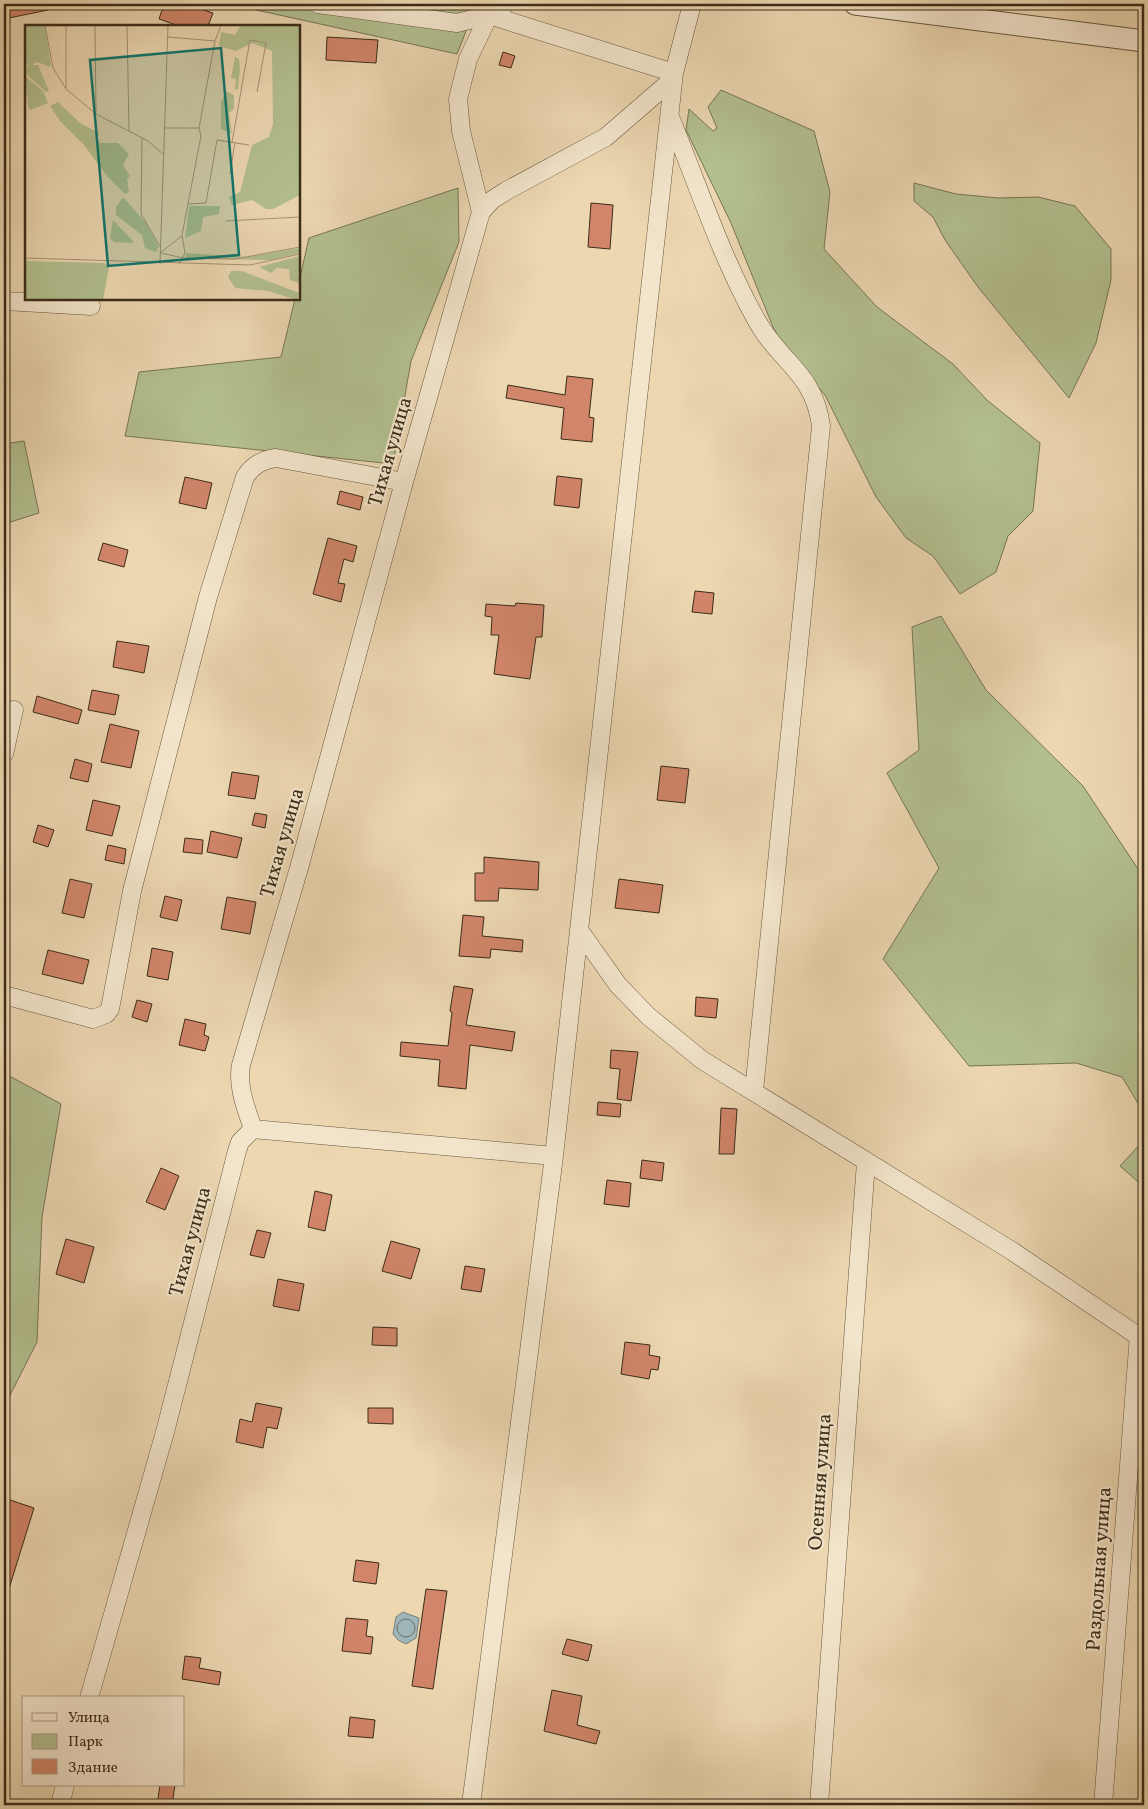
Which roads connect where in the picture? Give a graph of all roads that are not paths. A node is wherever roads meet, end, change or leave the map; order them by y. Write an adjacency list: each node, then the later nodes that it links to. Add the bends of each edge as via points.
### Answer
1 (318, 4): 5 (street, via 457,23)
2 (505, 4): 5 (street)
3 (692, 4): 7 (street)
4 (855, 4): 6 (street)
5 (490, 15): 7 (street); 9 (street, via 468,59 458,99 460,131)
6 (1144, 41)
7 (674, 76): 8 (street); 9 (street, via 606,137 499,195)
8 (669, 114): 15 (street); 17 (street, via 748,305 768,339 810,387 821,426)
9 (481, 212): 12 (street, Тихая улица)
10 (4, 301): 11 (street)
11 (91, 306)
12 (404, 482): 16 (street, via 276,458 265,459 250,469 208,597 132,891 110,1009 100,1018 86,1018); 18 (street, Тихая улица, via 299,868 241,1065 241,1089)
13 (14, 710): 14 (street)
14 (4, 754)
15 (579, 930): 17 (street, via 618,985 648,1016 702,1060); 19 (street)
16 (4, 996)
17 (754, 1091): 20 (street)
18 (253, 1129): 19 (street); 22 (street, Тихая улица, via 237,1150 165,1432)
19 (554, 1156): 25 (street)
20 (866, 1162): 21 (street, via 1012,1251); 26 (street, Осенняя улица)
21 (1142, 1338): 27 (street, Раздольная улица)
22 (90, 1696)
23 (65, 1786): 24 (street)
24 (60, 1805)
25 (471, 1805)
26 (819, 1805)
27 (1104, 1805)

